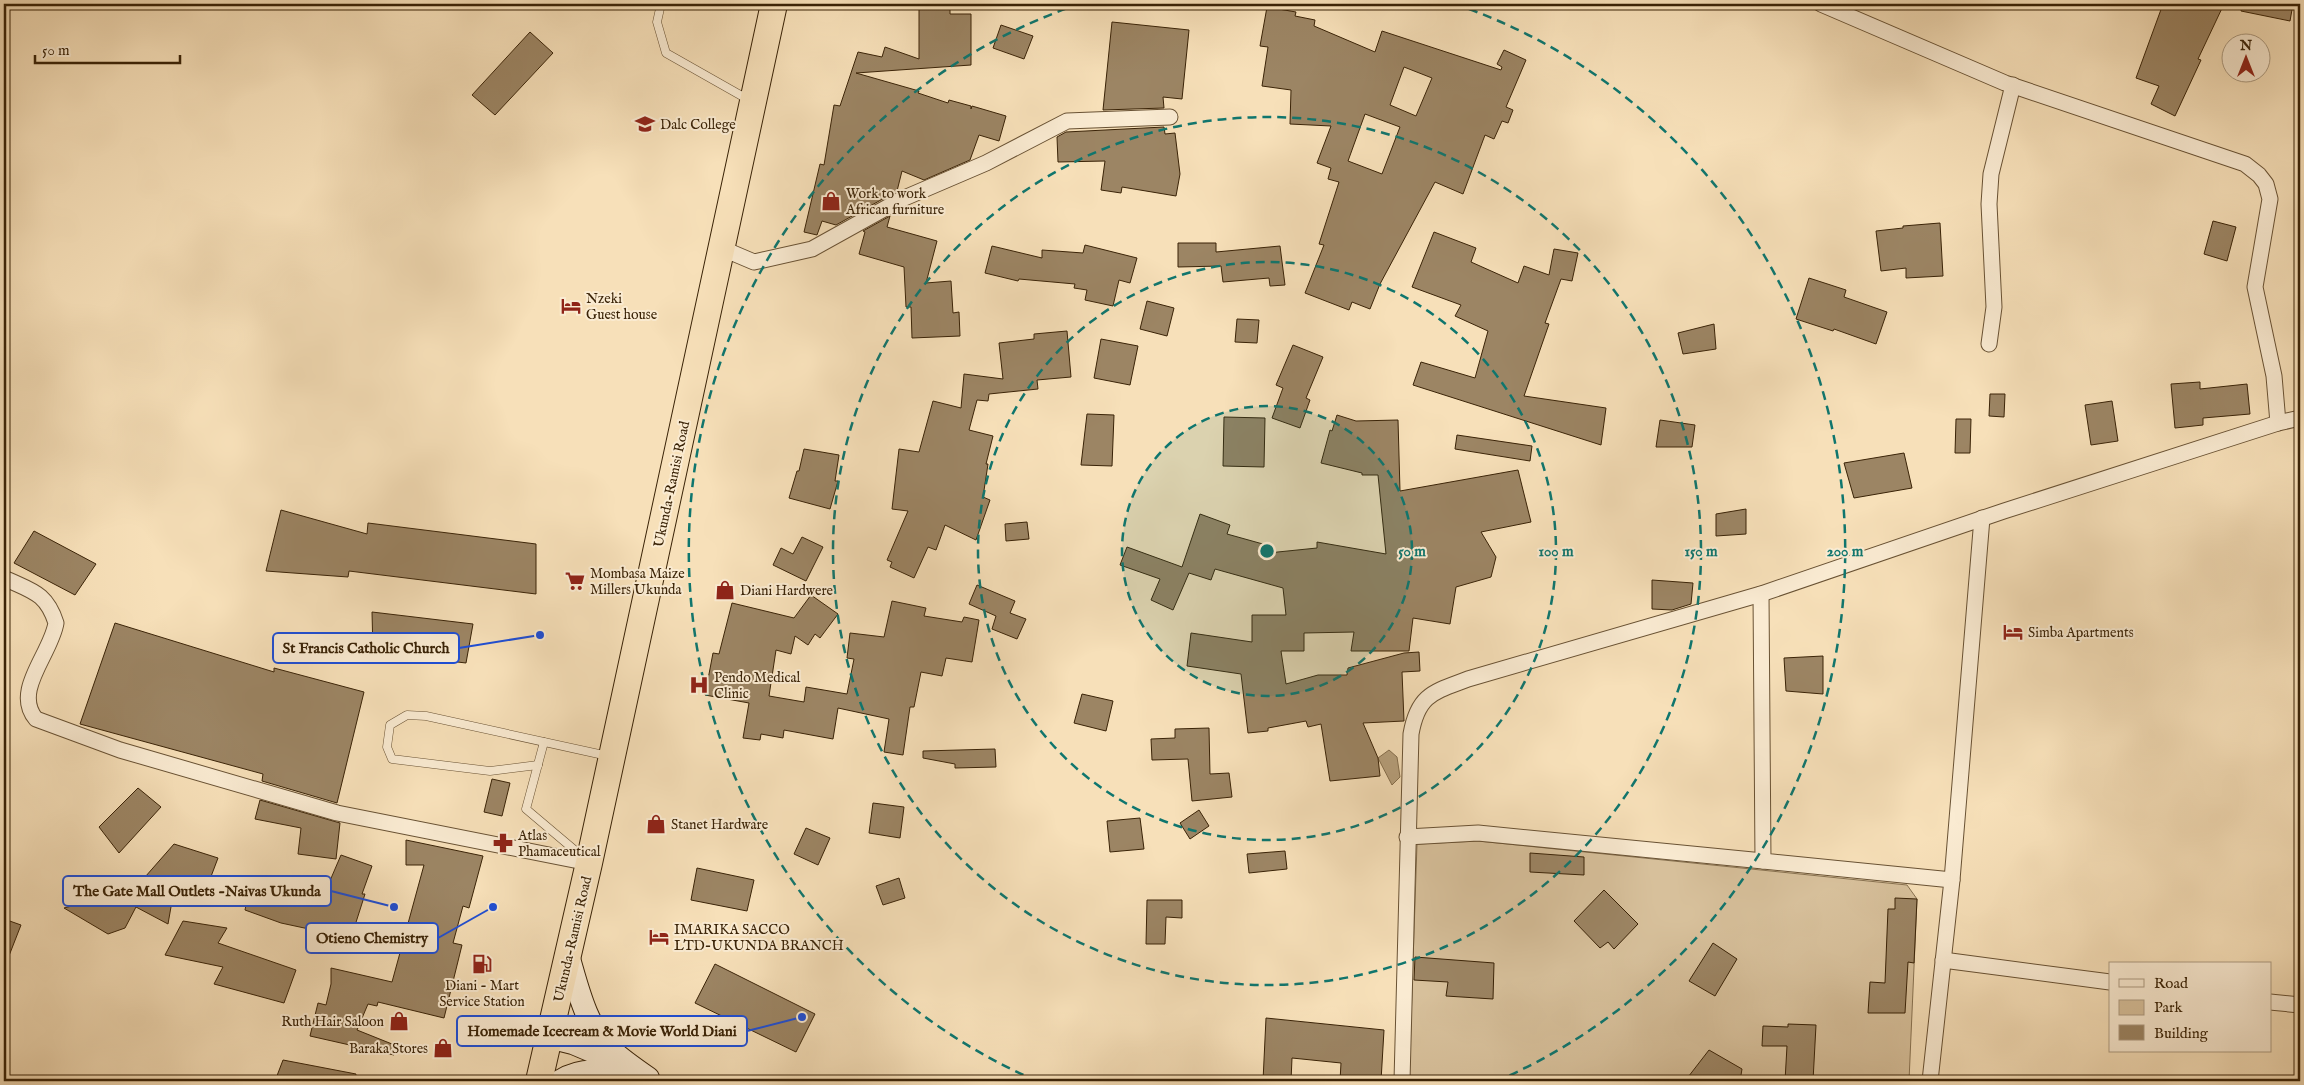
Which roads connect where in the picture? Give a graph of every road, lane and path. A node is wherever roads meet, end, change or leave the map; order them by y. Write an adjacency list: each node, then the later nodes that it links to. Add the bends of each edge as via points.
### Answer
1 (661, 4): 5 (lane, via 657,22 666,52)
2 (774, 4): 5 (highway, Ukunda-Ramisi Road)
3 (1821, 4): 4 (street)
4 (2013, 86): 8 (street, via 1991,174 1989,204 1994,307); 10 (street, via 2245,164 2259,175 2266,184 2270,199 2255,287 2274,376)
5 (752, 102): 7 (highway, Ukunda-Ramisi Road)
6 (1170, 117): 7 (street, via 1066,121 986,163 902,199 812,249 754,262)
7 (721, 248): 15 (highway, Ukunda-Ramisi Road)
8 (1989, 344)
9 (2300, 418): 10 (street)
10 (2278, 423): 11 (street)
11 (1982, 518): 13 (street); 20 (street)
12 (4, 578): 19 (street, via 41,595 50,604 56,623 26,697 29,711 36,719 120,750 337,813)
13 (1761, 594): 17 (street, via 1468,679 1435,692 1419,706 1413,721); 18 (street)
14 (544, 742): 15 (lane); 16 (lane); 16 (lane, via 426,716 407,715 390,726 387,747 392,759 490,771)
15 (612, 757): 19 (highway, Ukunda-Ramisi Road)
16 (538, 765): 19 (lane, via 526,809)
17 (1407, 837): 18 (street, via 1478,833); 30 (street)
18 (1763, 861): 20 (street)
19 (589, 863): 21 (highway, Ukunda-Ramisi Road)
20 (1952, 880): 22 (street)
21 (567, 952): 26 (highway, Ukunda-Ramisi Road); 27 (main road, via 598,1035 610,1050)
22 (1943, 960): 23 (street); 31 (street)
23 (2109, 982)
24 (2272, 1002): 25 (street)
25 (2300, 1005)
26 (549, 1037): 27 (main road, via 573,1043); 28 (highway, Ukunda-Ramisi Road)
27 (651, 1080): 29 (main road, via 595,1071 574,1074)
28 (539, 1081)
29 (560, 1081)
30 (1402, 1081)
31 (1930, 1081)

